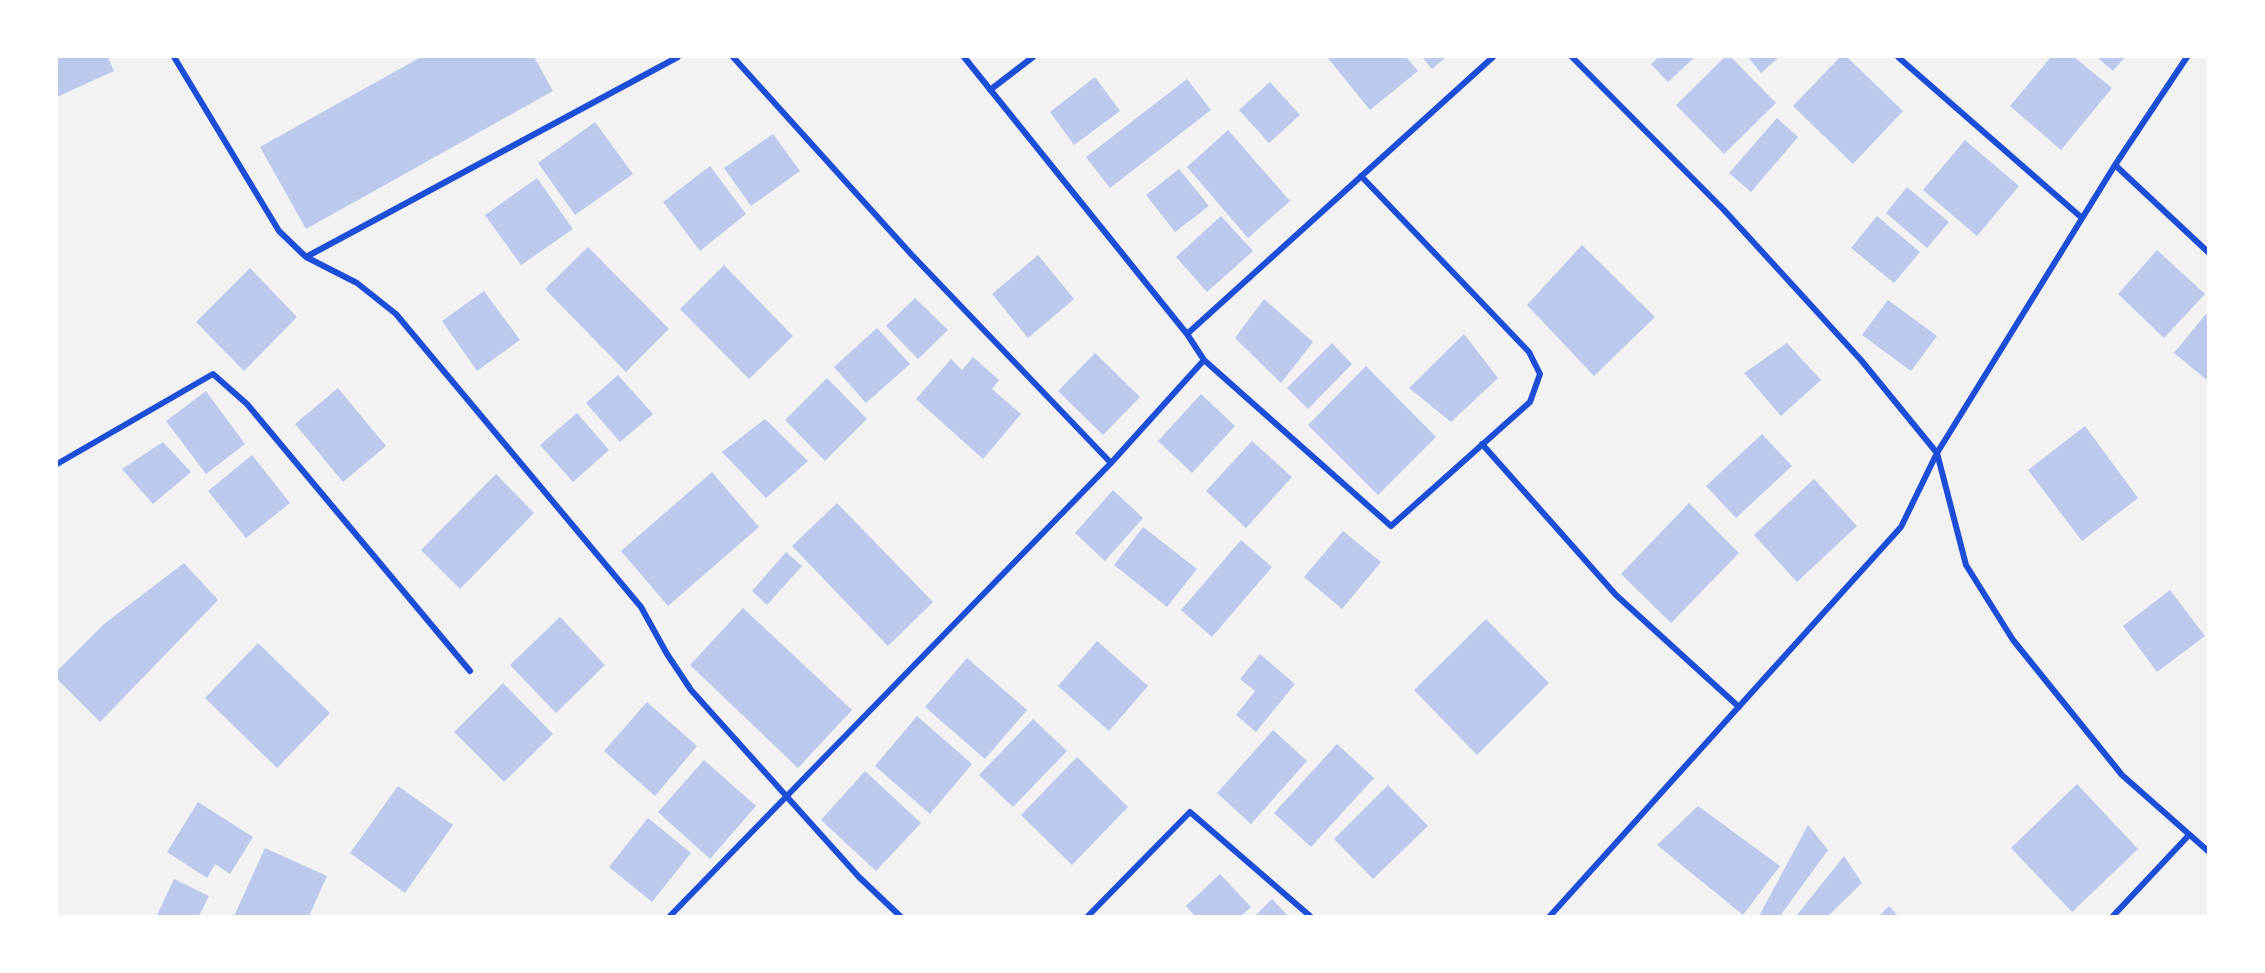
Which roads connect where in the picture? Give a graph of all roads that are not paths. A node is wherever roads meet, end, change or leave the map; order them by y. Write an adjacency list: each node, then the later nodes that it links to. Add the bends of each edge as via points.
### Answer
1 (174, 57): 15 (street, via 279,231)
2 (678, 57): 15 (street)
3 (733, 57): 20 (street, via 911,254)
4 (964, 57): 10 (street)
5 (1033, 57): 10 (street)
6 (1493, 57): 12 (street)
7 (1572, 57): 19 (street, via 1724,210 1861,360)
8 (1898, 57): 13 (street)
9 (2187, 57): 11 (street)
10 (990, 90): 16 (street)
11 (2115, 165): 13 (street); 14 (street)
12 (1361, 176): 16 (street); 18 (street, via 1529,351 1540,374 1530,402)
13 (2082, 218): 19 (street)
14 (2208, 252)
15 (306, 257): 24 (street, via 357,283 396,314 641,607 691,690)
16 (1187, 334): 17 (street)
17 (1204, 360): 18 (street, via 1391,526); 20 (street)
18 (1482, 444): 23 (street, via 1616,595)
19 (1937, 453): 23 (street, via 1901,527); 25 (street, via 1966,565 2013,640 2122,775)
20 (1111, 463): 24 (street)
21 (57, 464): 22 (street, via 213,374 248,404)
22 (470, 671)
23 (1739, 707): 31 (street)
24 (786, 797): 27 (street); 28 (street)
25 (2189, 835): 26 (street); 32 (street)
26 (2208, 851)
27 (670, 916)
28 (900, 916)
29 (1088, 916): 30 (street, via 1190,812)
30 (1310, 916)
31 (1550, 916)
32 (2113, 916)

